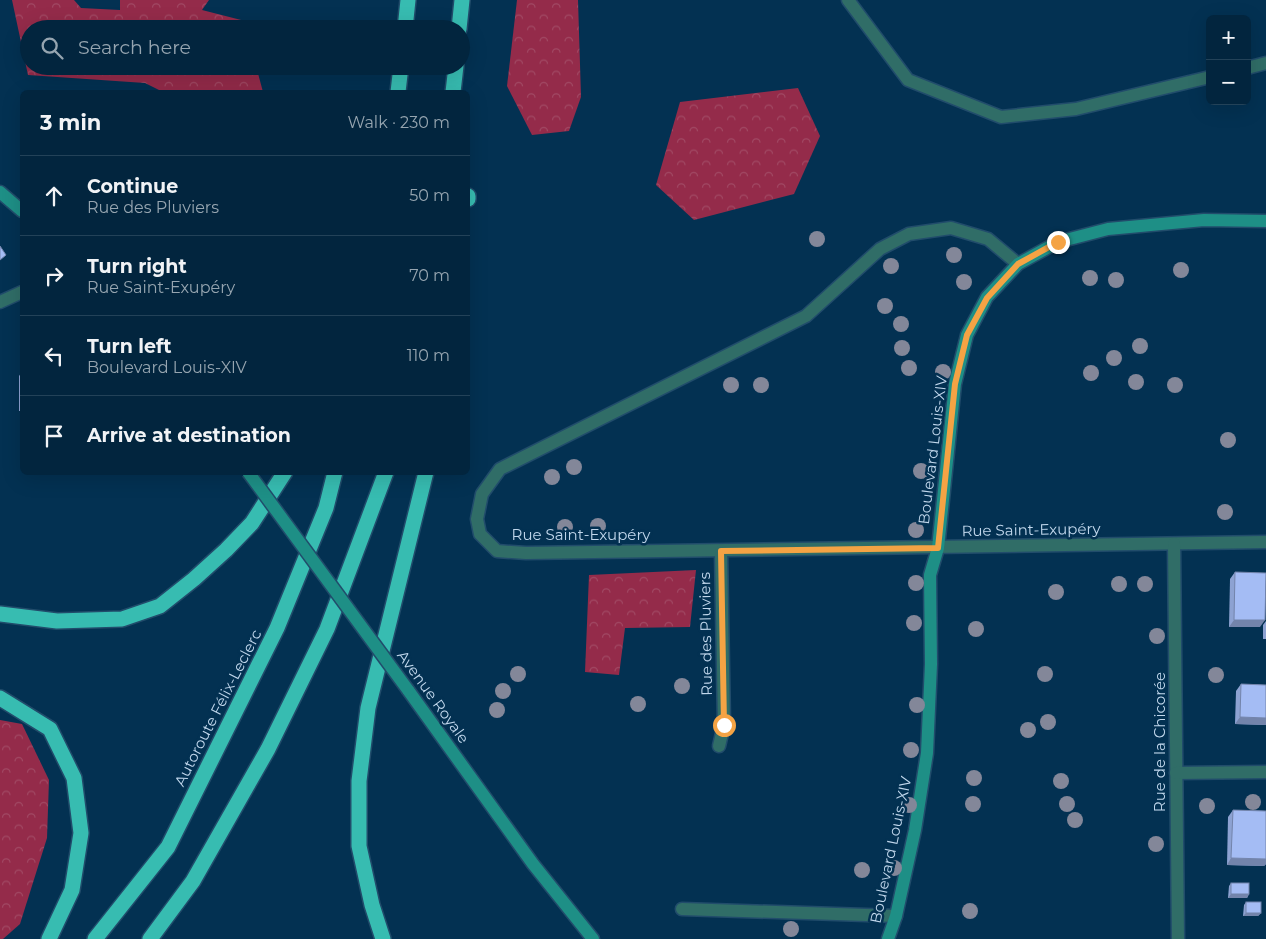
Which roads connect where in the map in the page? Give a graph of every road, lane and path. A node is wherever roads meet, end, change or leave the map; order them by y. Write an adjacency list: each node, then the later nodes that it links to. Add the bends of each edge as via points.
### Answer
1 (408, 0): 4 (highway)
2 (462, 0): 5 (highway)
3 (848, 0): 10 (street, via 908,80 1001,117 1076,109)
4 (406, 20)
5 (460, 20)
6 (1266, 63): 7 (street)
7 (1251, 67)
8 (400, 75): 11 (highway)
9 (455, 75): 12 (highway)
10 (1206, 78)
11 (398, 90)
12 (453, 90)
13 (0, 192): 14 (main road)
14 (20, 209)
15 (1266, 221): 16 (main road, Boulevard Louis-XIV, via 1204,220 1108,229 1058,242)
16 (1018, 264): 26 (main road, Boulevard Louis-XIV, via 987,298 967,335 955,384); 27 (street, Rue Saint-Exupéry, via 988,239 951,228 909,234 880,249 806,316 500,468 482,494 477,519 480,534 497,551 526,554)
17 (20, 293): 18 (street)
18 (0, 302)
19 (250, 475): 39 (main road, Avenue Royale, bridge, via 533,864)
20 (283, 475): 28 (highway, via 252,523 194,579 160,606 122,619 57,620)
21 (335, 475): 36 (highway, Autoroute Félix-Leclerc, via 326,508 277,628 168,847)
22 (385, 475): 37 (highway, via 327,629 268,749 193,881)
23 (425, 475): 38 (highway, via 368,708 359,781 359,846)
24 (1266, 542): 25 (street, Rue Saint-Exupéry)
25 (1174, 544): 26 (street, Rue Saint-Exupéry); 32 (street, Rue de la Chicorée)
26 (938, 548): 27 (street, Rue Saint-Exupéry); 34 (main road, Boulevard Louis-XIV, via 930,575 927,753 915,830)
27 (721, 551): 30 (street, Rue des Pluviers, via 724,725)
28 (0, 614)
29 (0, 698): 35 (highway, via 50,729 74,778 80,843 72,890)
30 (719, 746)
31 (1266, 772): 32 (street)
32 (1176, 773): 41 (street, Rue de la Chicorée)
33 (682, 909): 34 (street)
34 (896, 916): 40 (main road, Boulevard Louis-XIV)
35 (49, 939)
36 (94, 939)
37 (150, 939)
38 (383, 939)
39 (593, 939)
40 (888, 939)
41 (1178, 939)

